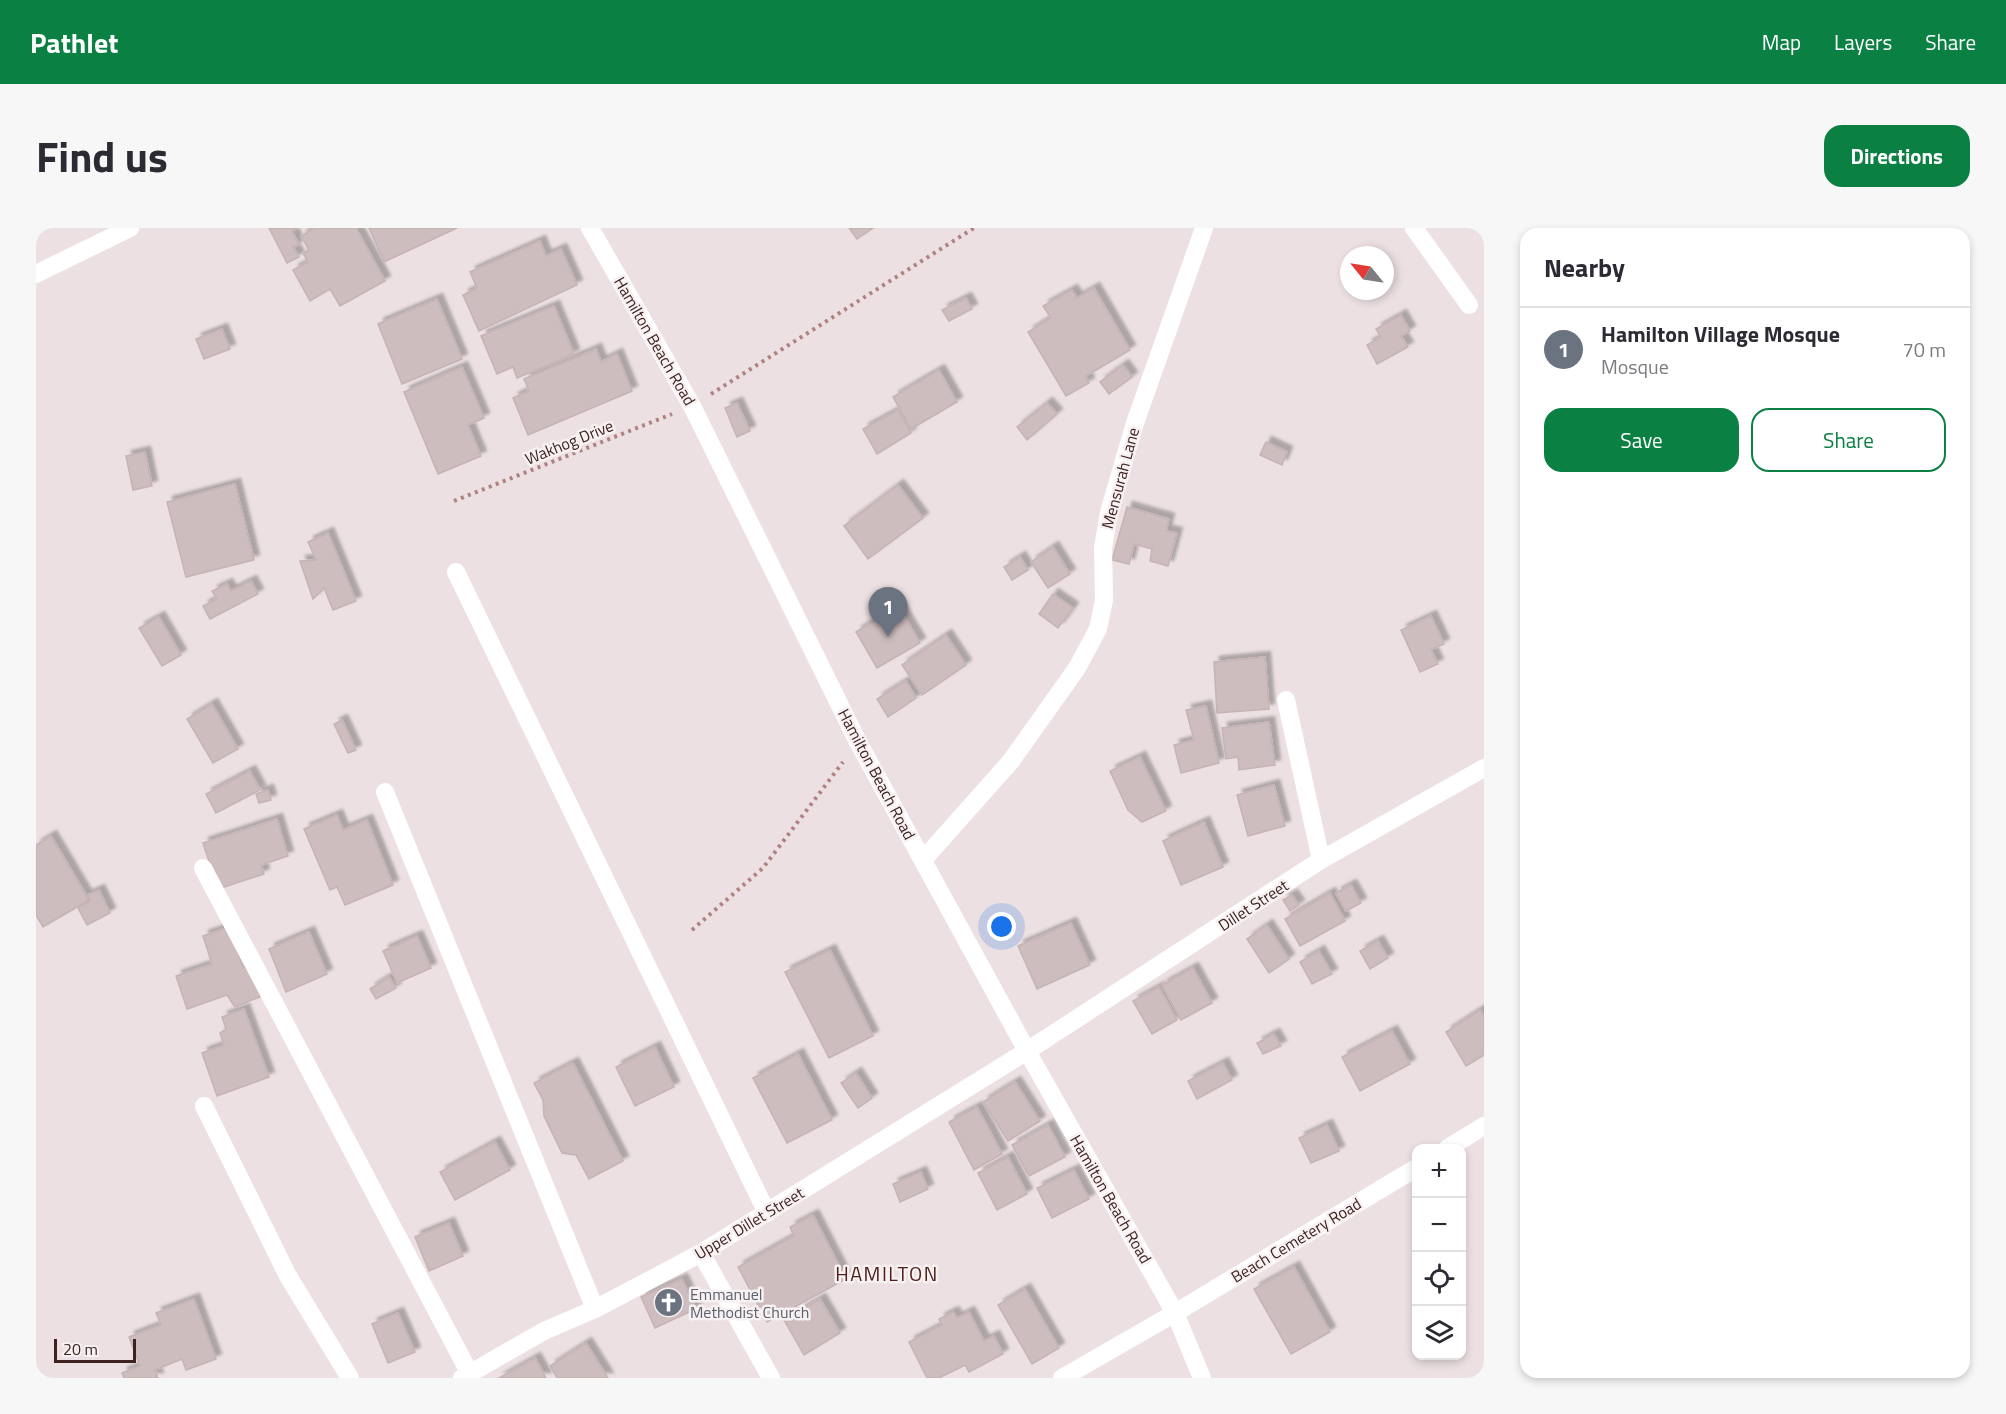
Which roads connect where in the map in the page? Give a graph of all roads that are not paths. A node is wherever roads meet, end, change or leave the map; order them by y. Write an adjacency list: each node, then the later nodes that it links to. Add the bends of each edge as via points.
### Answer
1 (129, 228): 5 (street)
2 (590, 228): 11 (street, Hamilton Beach Road, via 692,406 858,742)
3 (1204, 228): 11 (street, Mensurah Lane, via 1134,423 1109,512 1103,548 1104,600 1098,629 1077,668 1011,761)
4 (1414, 228): 6 (street)
5 (36, 274)
6 (1469, 305)
7 (456, 572): 19 (street)
8 (1286, 700): 12 (street)
9 (1484, 768): 12 (street, Dillet Street)
10 (385, 792): 21 (street)
11 (923, 860): 14 (street, Hamilton Beach Road)
12 (1321, 860): 14 (street, Dillet Street)
13 (203, 868): 23 (street)
14 (1027, 1051): 19 (street, Upper Dillet Street); 22 (street, Hamilton Beach Road)
15 (204, 1106): 24 (street, via 288,1276)
16 (1484, 1126): 17 (street)
17 (1456, 1144)
18 (1412, 1170): 22 (street, Beach Cemetery Road)
19 (767, 1213): 20 (street, Upper Dillet Street)
20 (701, 1253): 21 (street, Upper Dillet Street); 25 (street)
21 (595, 1309): 23 (street, Upper Dillet Street, via 544,1331)
22 (1175, 1313): 26 (street, Beach Cemetery Road); 27 (street, Hamilton Beach Road)
23 (466, 1376)
24 (350, 1378)
25 (771, 1378)
26 (1062, 1378)
27 (1202, 1378)

